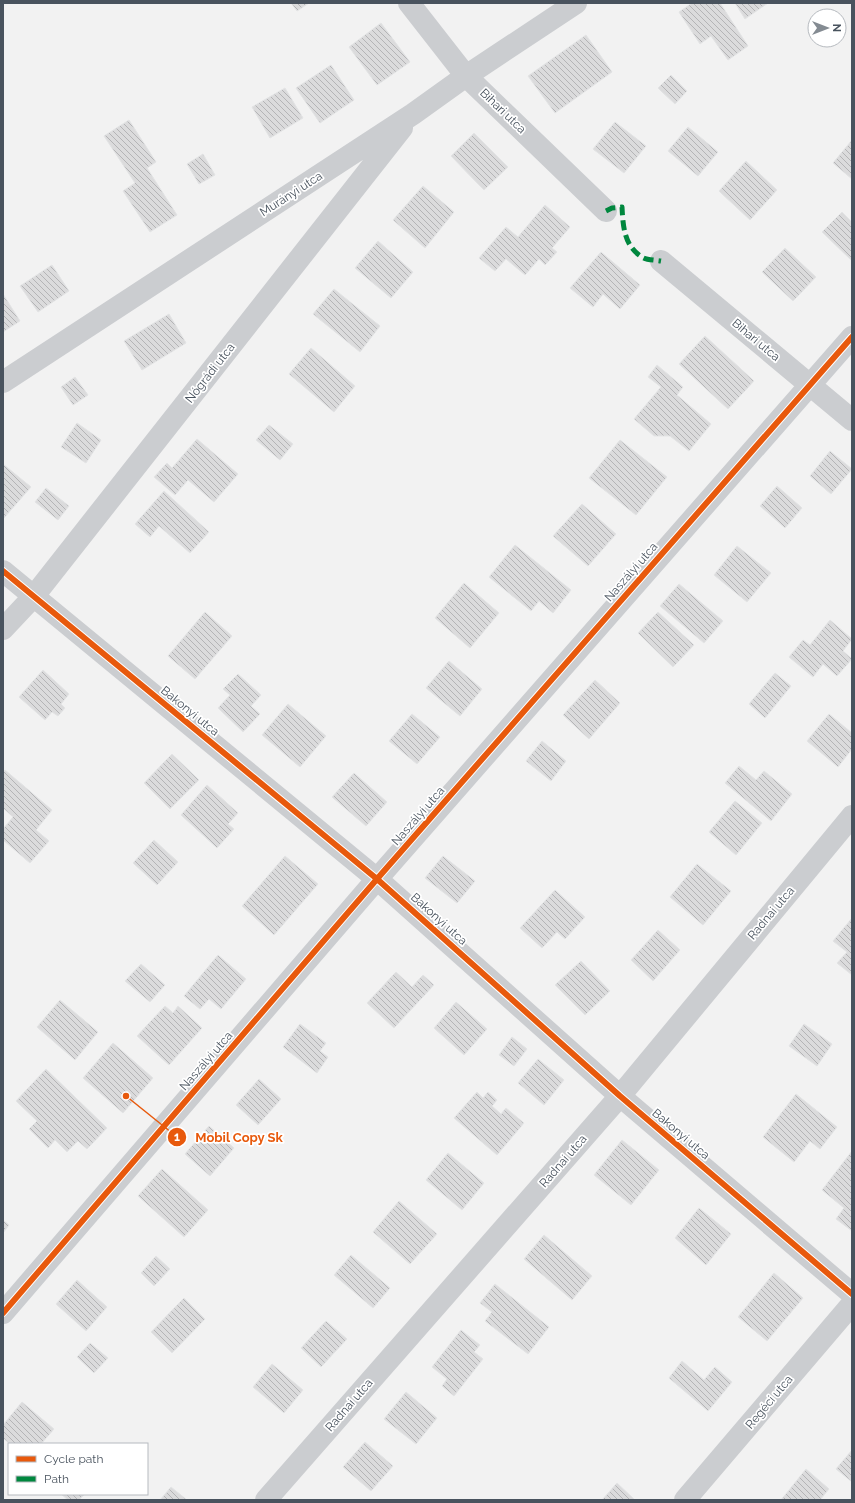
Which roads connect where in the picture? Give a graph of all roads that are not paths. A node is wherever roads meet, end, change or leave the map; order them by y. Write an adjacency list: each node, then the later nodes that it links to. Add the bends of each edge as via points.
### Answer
1 (409, 3): 3 (street, Bihari utca)
2 (576, 3): 3 (street, Murányi utca)
3 (466, 76): 4 (street, Murányi utca); 5 (street, Bihari utca)
4 (414, 114): 8 (street, Murányi utca); 12 (street, Nógrádi utca)
5 (606, 211)
6 (661, 260): 9 (street, Bihari utca)
7 (852, 337): 9 (street, Naszályi utca)
8 (3, 382)
9 (810, 384): 10 (street, Bihari utca); 15 (street, Naszályi utca)
10 (852, 420)
11 (3, 571): 12 (street, Bakonyi utca)
12 (34, 596): 13 (street, Nógrádi utca); 15 (street, Bakonyi utca)
13 (3, 629)
14 (852, 816): 16 (street, Radnai utca)
15 (377, 879): 16 (street, Bakonyi utca); 19 (street, Naszályi utca)
16 (620, 1096): 17 (street, Bakonyi utca); 20 (street, Radnai utca)
17 (852, 1294)
18 (852, 1304): 21 (street, Regéci utca)
19 (3, 1313)
20 (266, 1500)
21 (685, 1500)

